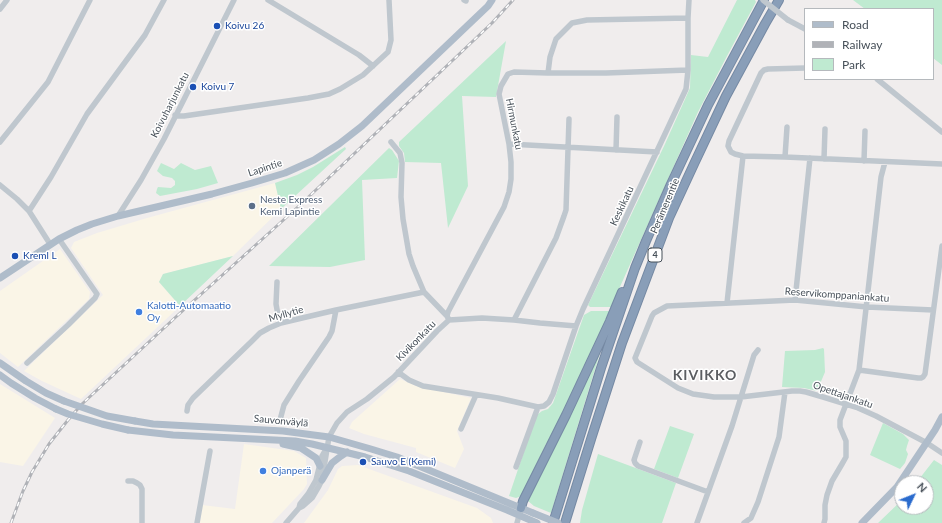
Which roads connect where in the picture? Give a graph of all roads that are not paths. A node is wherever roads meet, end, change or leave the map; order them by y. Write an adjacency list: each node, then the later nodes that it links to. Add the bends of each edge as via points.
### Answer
1 (7, 0): 11 (street)
2 (90, 0): 26 (street, via 48,82)
3 (164, 0): 40 (street, via 146,34 87,114)
4 (234, 0): 19 (street, Koivuharjunkatu)
5 (268, 0): 14 (street)
6 (389, 0): 14 (street, via 390,47)
7 (492, 0): 41 (main road, Lapintie, via 362,126 326,153 273,177)
8 (689, 0): 12 (street, Keskikatu)
9 (763, 0): 13 (street, bridge, via 788,20); 45 (highway, Perämerentie / 4, via 701,120)
10 (778, 0): 88 (highway, Perämerentie / 4, via 726,96 669,218 622,343)
11 (0, 9)
12 (688, 18): 16 (street, Keskikatu); 17 (street, via 574,22 557,38 550,57)
13 (804, 28)
14 (373, 66): 19 (street, via 359,78 329,94 184,116)
15 (804, 68): 32 (street, via 768,68 761,72 729,141 729,150)
16 (688, 70): 17 (street, Hirmunkatu); 31 (street, Keskikatu, via 686,89)
17 (548, 73): 28 (street, Hirmunkatu, via 512,72 506,76 499,94)
18 (878, 80): 25 (street)
19 (175, 115): 41 (street, Koivuharjunkatu, via 142,180)
20 (617, 117): 30 (street)
21 (569, 119): 29 (street)
22 (787, 127): 33 (street)
23 (825, 128): 35 (street)
24 (865, 131): 36 (street)
25 (942, 132)
26 (0, 142)
27 (391, 142): 48 (street, via 401,158 401,196 409,254)
28 (509, 144): 29 (street); 54 (street, Hirmunkatu, via 511,179 506,203 448,312)
29 (568, 147): 30 (street); 55 (street, via 566,210 556,238)
30 (616, 150): 31 (street)
31 (657, 152): 57 (street, Keskikatu)
32 (743, 156): 33 (street); 50 (street)
33 (785, 157): 34 (street)
34 (810, 158): 35 (street); 49 (street)
35 (824, 159): 36 (street)
36 (864, 161): 37 (street)
37 (885, 162): 38 (street); 51 (street)
38 (942, 164)
39 (0, 185): 40 (street)
40 (29, 211): 43 (street)
41 (118, 216): 42 (main road, Lapintie)
42 (59, 238): 43 (main road, Lapintie); 61 (street, via 96,294 95,298)
43 (50, 244): 46 (main road, Lapintie)
44 (942, 246): 53 (street)
45 (635, 268): 89 (highway, via 626,282); 95 (highway, Perämerentie / 4)
46 (0, 278)
47 (277, 282): 56 (street, via 276,304)
48 (424, 292): 52 (street, Myllytie); 54 (street)
49 (795, 300): 50 (street, Reservikomppaniankatu); 51 (street, Reservikomppaniankatu)
50 (727, 303): 59 (street, Reservikomppaniankatu, via 667,306 654,313 636,355)
51 (867, 307): 53 (street, Reservikomppaniankatu); 62 (street)
52 (336, 310): 56 (street, Myllytie); 72 (street, via 329,337 284,405)
53 (933, 310): 62 (street, via 923,377)
54 (448, 318): 55 (street, Kivikonkatu); 63 (street, Kivikonkatu)
55 (514, 320): 57 (street, Kivikonkatu)
56 (281, 323): 70 (street, Myllytie, via 264,330 251,342 193,398)
57 (576, 326): 69 (street, Keskikatu, via 550,401)
58 (758, 350): 67 (street, via 754,355)
59 (637, 362): 67 (street, Opettajankatu, via 686,392 714,397)
60 (0, 363): 74 (main road, Sauvonväylä, bridge, via 46,393 107,416 153,424 283,431)
61 (27, 363)
62 (859, 370): 68 (street)
63 (398, 372): 66 (street, via 423,386); 74 (street, Kivikonkatu, via 385,385 344,415)
64 (0, 375): 75 (main road, Sauvonväylä, bridge, via 56,409 128,430)
65 (785, 392): 67 (street, Opettajankatu); 68 (street, Opettajankatu, via 806,392); 100 (street, via 779,437 758,502 751,518)
66 (476, 395): 69 (street); 73 (street)
67 (741, 397): 86 (street)
68 (846, 405): 77 (street, Opettajankatu, via 876,416); 101 (street, via 840,423 846,441 846,457 827,495)
69 (538, 407): 83 (street)
70 (187, 411)
71 (942, 417): 77 (main road)
72 (280, 420)
73 (461, 429)
74 (329, 437): 78 (street, Kivikonkatu); 89 (main road, Sauvonväylä, via 397,457)
75 (278, 440): 78 (main road, Sauvonväylä); 82 (main road, via 284,445 306,450 316,458)
76 (640, 442): 86 (street, via 634,460 638,466)
77 (927, 443): 81 (street, Opettajankatu); 102 (main road, via 897,487)
78 (327, 447): 80 (main road, Sauvonväylä); 82 (street); 84 (street)
79 (210, 451): 92 (street)
80 (347, 452): 84 (main road, via 332,463); 89 (main road, Sauvonväylä, via 392,465)
81 (942, 453)
82 (320, 466): 87 (street, via 316,480)
83 (516, 467)
84 (322, 480): 87 (street, via 312,498)
85 (128, 481): 91 (street, via 137,483 142,489)
86 (708, 492): 99 (street)
87 (299, 508): 93 (street)
88 (570, 508): 97 (highway, Perämerentie / 4); 98 (highway)
89 (520, 511): 90 (main road, Sauvonväylä); 94 (street); 96 (main road, Sauvonväylä, bridge, via 533,513)
90 (535, 522)
91 (142, 523)
92 (197, 523)
93 (286, 523)
94 (517, 523)
95 (553, 523)
96 (558, 523)
97 (565, 523)
98 (570, 523)
99 (697, 523)
100 (744, 523)
101 (824, 523)
102 (862, 523)

